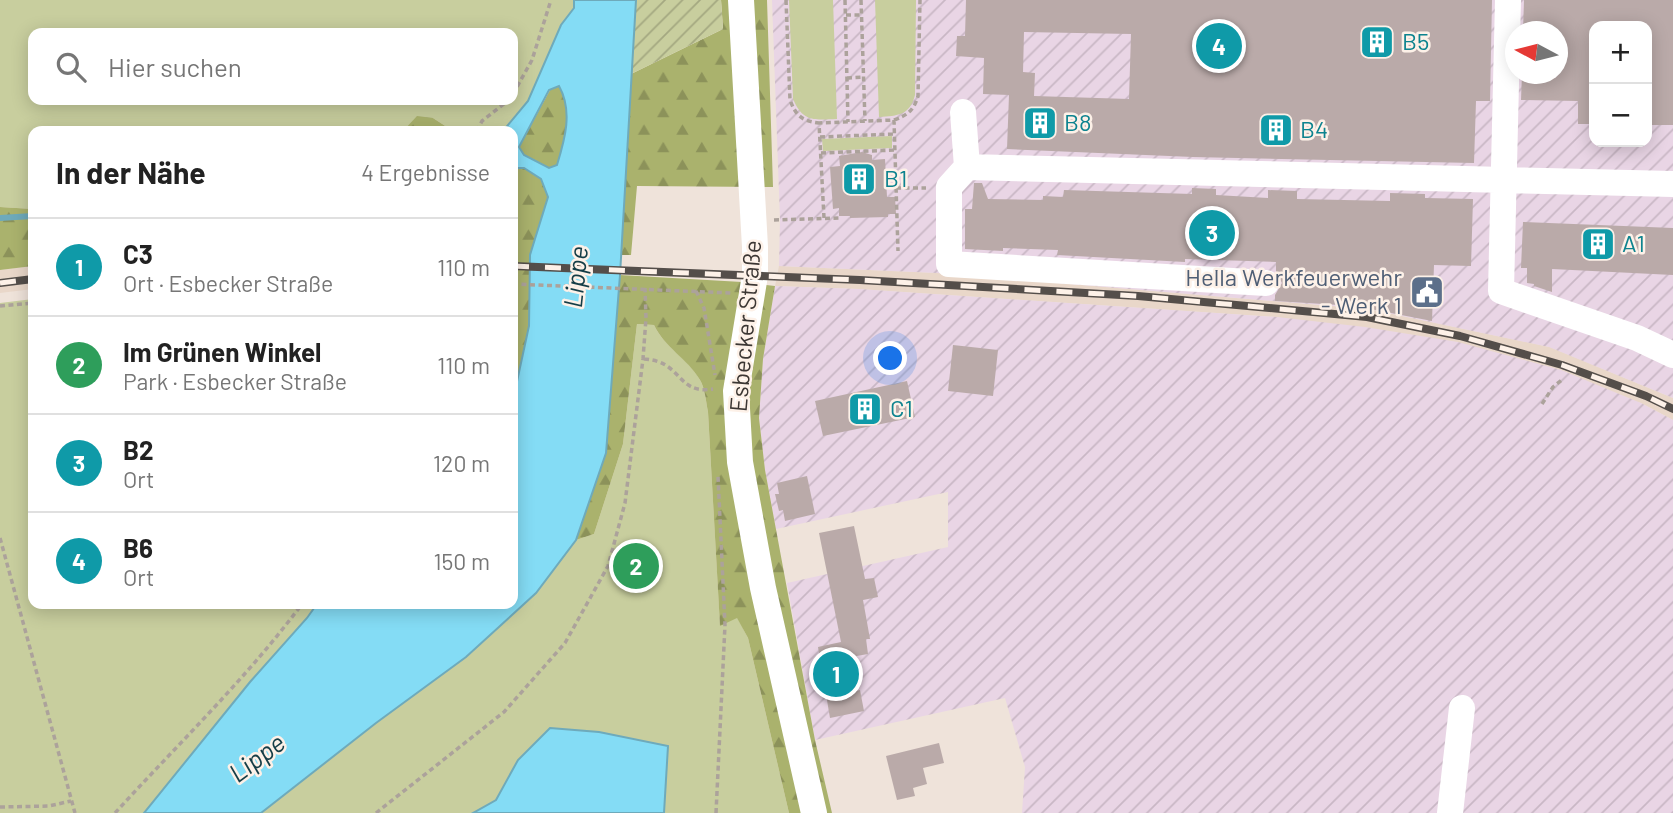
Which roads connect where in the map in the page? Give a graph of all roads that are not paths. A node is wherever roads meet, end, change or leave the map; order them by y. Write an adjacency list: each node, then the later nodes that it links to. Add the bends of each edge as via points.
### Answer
1 (741, 0): 10 (street, Esbecker Straße, via 755,275 737,391 740,462)
2 (1508, 0): 5 (street)
3 (963, 112): 4 (street)
4 (967, 167): 5 (street); 7 (street, via 949,187 949,264)
5 (1504, 181): 6 (street); 8 (street, via 1501,291)
6 (1673, 184)
7 (1266, 283)
8 (1673, 355)
9 (1462, 708): 11 (street)
10 (814, 813)
11 (1450, 813)

